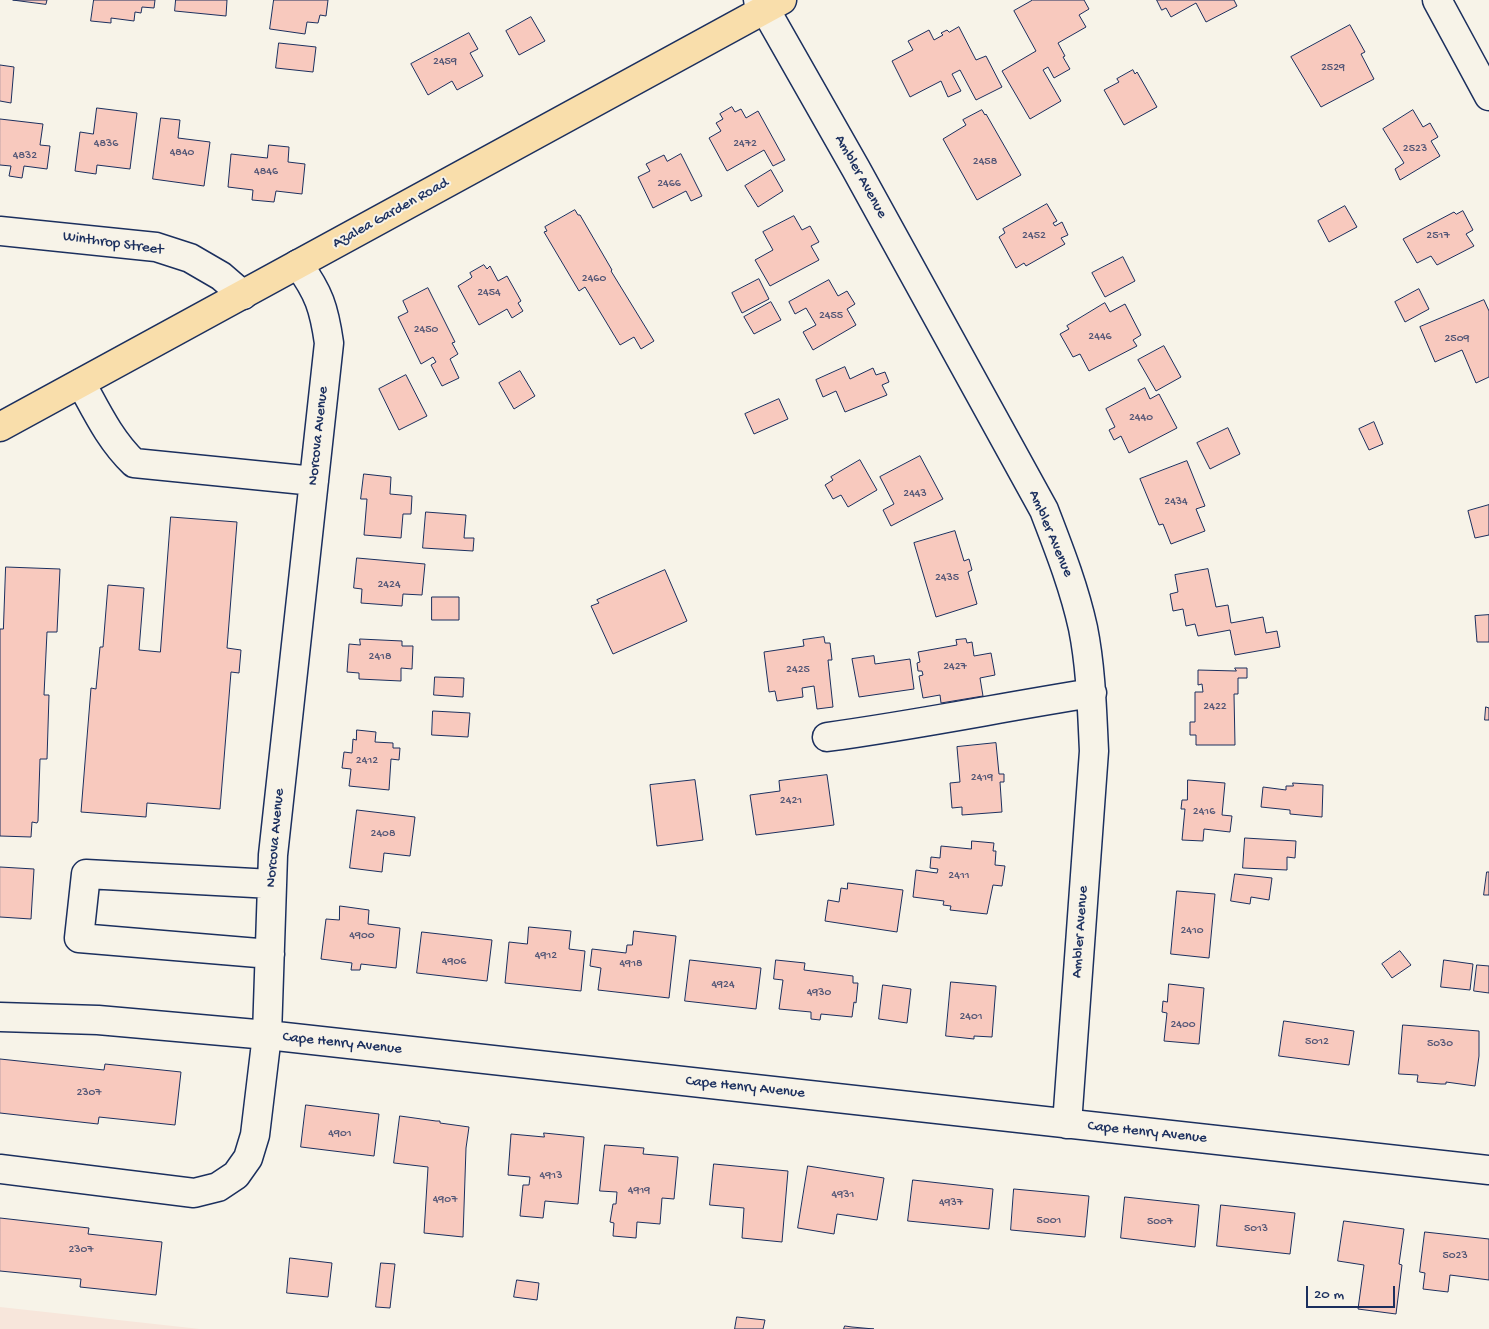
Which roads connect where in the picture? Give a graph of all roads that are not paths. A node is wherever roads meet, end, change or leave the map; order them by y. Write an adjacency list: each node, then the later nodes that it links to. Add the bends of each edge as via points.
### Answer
1 (1437, 0): 3 (street)
2 (768, 3): 5 (main road, Azalea Garden Road); 10 (street, Ambler Avenue, via 1044,510 1067,568 1083,628)
3 (1489, 96)
4 (0, 231): 6 (street, Winthrop Street, via 156,247 190,258 221,276)
5 (298, 264): 6 (main road, Azalea Garden Road); 9 (street, Norcova Avenue, via 313,284 324,312 329,343)
6 (243, 295): 7 (main road, Azalea Garden Road)
7 (81, 383): 8 (main road, Azalea Garden Road); 9 (street, via 108,432 134,463)
8 (0, 427)
9 (314, 481): 12 (street, Norcova Avenue)
10 (1092, 693): 11 (street, via 903,727); 16 (street, Ambler Avenue, via 1094,751)
11 (827, 737)
12 (272, 884): 13 (street, Norcova Avenue); 13 (street, via 86,874 79,938)
13 (270, 954): 15 (street, Norcova Avenue)
14 (0, 1017): 15 (street, Cape Henry Avenue, via 98,1020)
15 (267, 1035): 16 (street, Cape Henry Avenue); 17 (street, Norcova Avenue, via 255,1135 248,1158 236,1175 218,1187 194,1193)
16 (1067, 1124): 18 (street, Cape Henry Avenue)
17 (0, 1169)
18 (1489, 1170)

